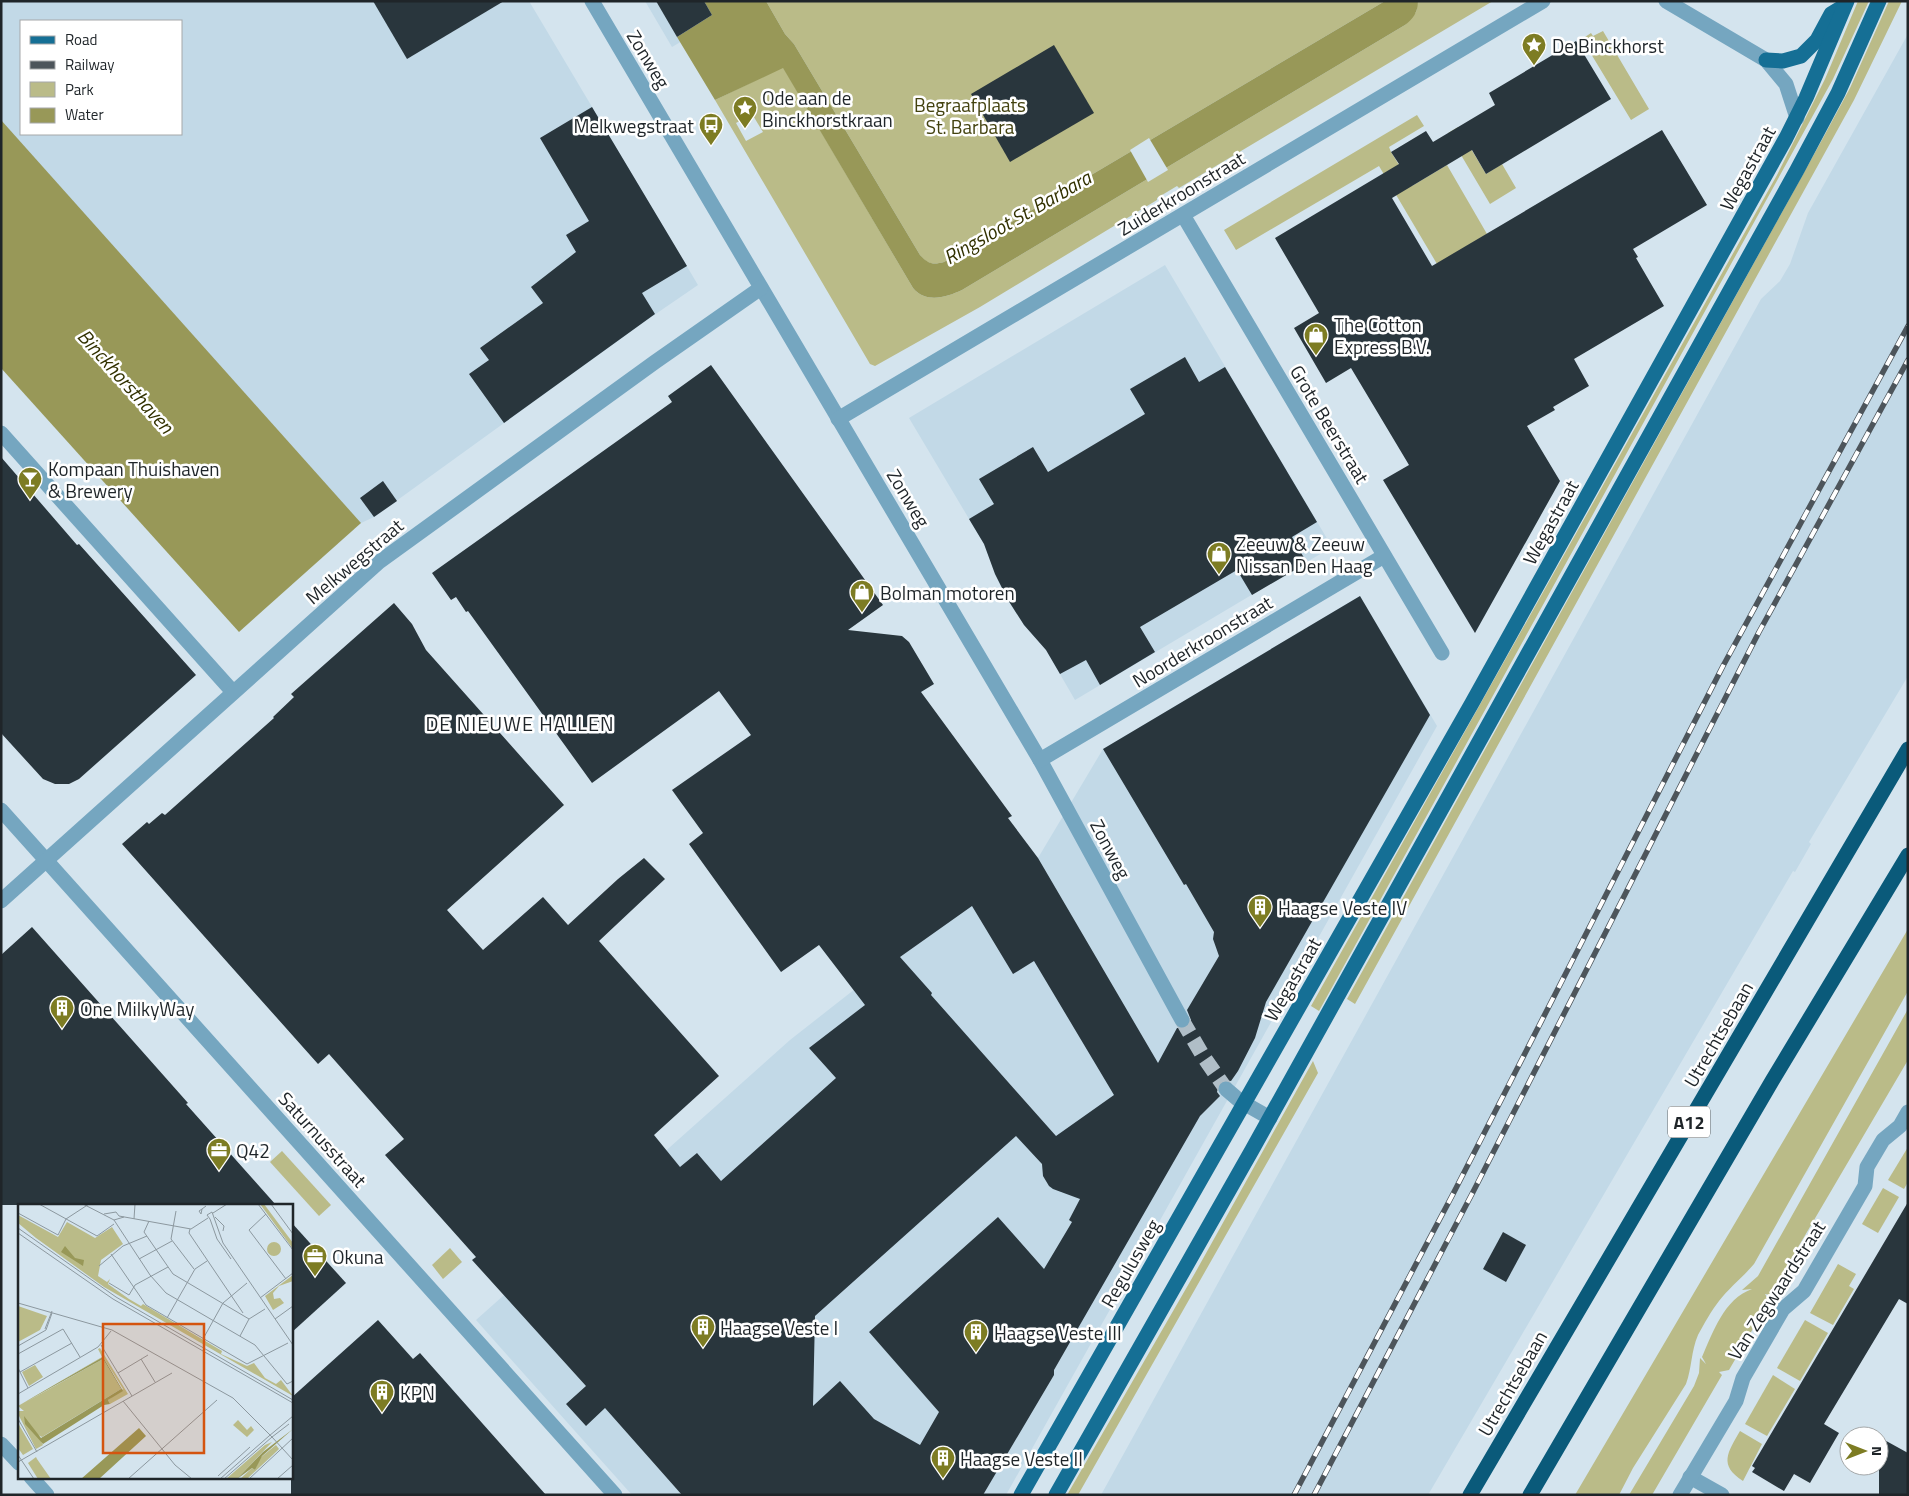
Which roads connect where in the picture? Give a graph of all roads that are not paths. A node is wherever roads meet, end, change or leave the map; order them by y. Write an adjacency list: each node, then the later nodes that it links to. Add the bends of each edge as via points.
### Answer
1 (592, 1): 9 (street, Zonweg)
2 (1543, 1): 8 (street, Zuiderkroonstraat)
3 (1666, 1): 6 (street, Wegastraat)
4 (1879, 1): 25 (main road, via 1822,123)
5 (1846, 3): 6 (main road, via 1831,14 1817,40 1801,56 1783,61); 7 (main road)
6 (1766, 60): 7 (street, Wegastraat, via 1786,84)
7 (1797, 118): 23 (main road, Wegastraat, via 1477,694)
8 (1183, 215): 10 (street, Zuiderkroonstraat); 12 (street, Grote Beerstraat)
9 (761, 288): 10 (street, Zonweg); 14 (street, Melkwegstraat, via 387,556)
10 (838, 419): 16 (street, Zonweg)
11 (1, 433): 14 (street)
12 (1384, 556): 13 (street, Grote Beerstraat); 16 (street, Noorderkroonstraat)
13 (1442, 654)
14 (233, 692): 19 (street, Melkwegstraat)
15 (1908, 749): 34 (highway, Utrechtsebaan / A12)
16 (1040, 760): 21 (street, Zonweg)
17 (1, 810): 19 (street, Saturnusstraat)
18 (1908, 854): 35 (highway, A12)
19 (46, 860): 20 (street, Melkwegstraat); 31 (street, Saturnusstraat)
20 (1, 901)
21 (1182, 1020)
22 (1226, 1088): 23 (street)
23 (1244, 1103): 25 (street); 32 (main road, Regulusweg)
24 (1908, 1112): 28 (street, Van Zegwaardstraat, via 1900,1126 1882,1140 1867,1167 1865,1186 1804,1291 1783,1309 1743,1378 1736,1401)
25 (1270, 1118): 33 (main road)
26 (1, 1444): 27 (street)
27 (18, 1462)
28 (1690, 1477): 36 (street, Van Zegwaardstraat); 37 (street)
29 (32, 1478): 30 (street)
30 (47, 1495)
31 (615, 1495)
32 (1021, 1495)
33 (1056, 1495)
34 (1470, 1495)
35 (1530, 1495)
36 (1680, 1495)
37 (1722, 1495)

